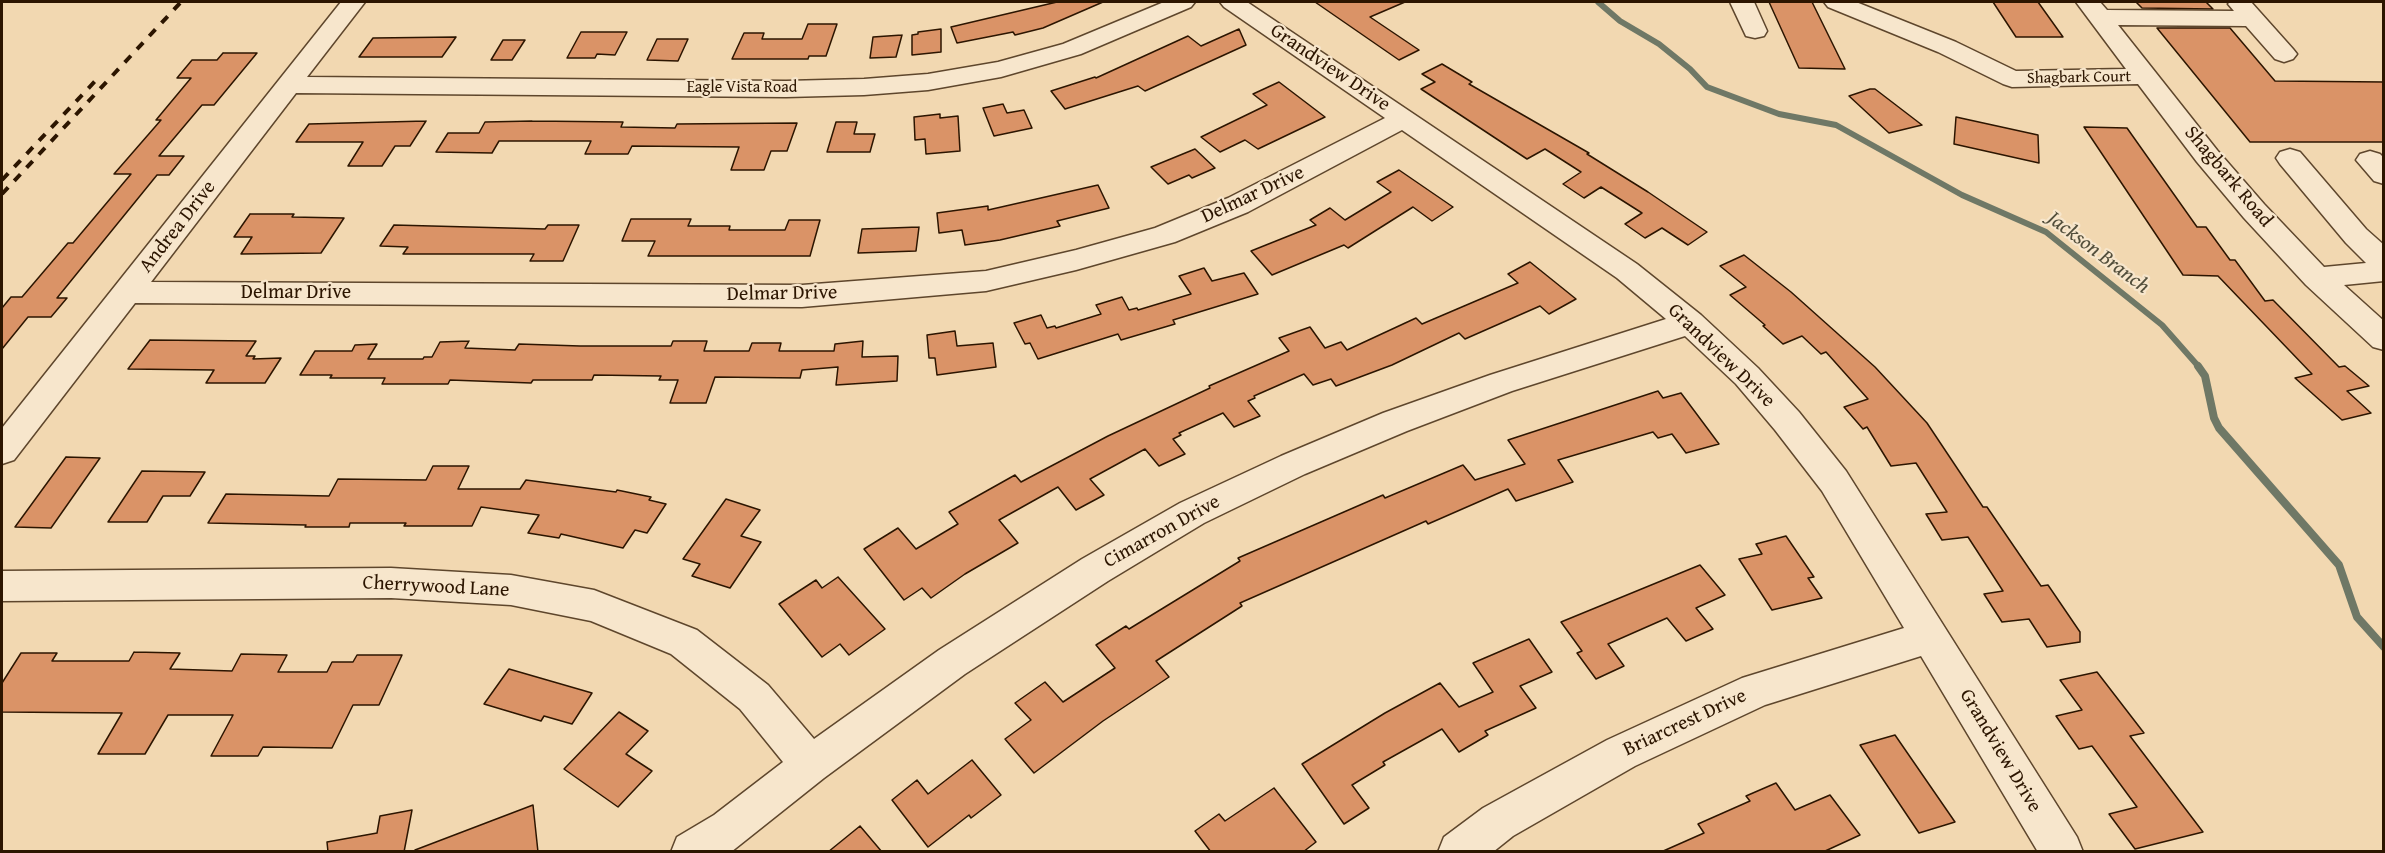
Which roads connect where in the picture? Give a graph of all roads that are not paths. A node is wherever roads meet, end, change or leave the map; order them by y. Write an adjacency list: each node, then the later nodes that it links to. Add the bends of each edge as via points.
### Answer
1 (353, 2): 11 (street, Andrea Drive)
2 (1183, 2): 11 (street, Eagle Vista Road, via 1072,49 1001,69 928,82 786,89)
3 (1232, 2): 12 (street, Grandview Drive)
4 (1742, 2): 8 (street)
5 (1836, 2): 10 (street, Shagbark Court, via 1947,47 2012,79)
6 (2094, 9): 7 (street); 10 (street, Shagbark Road)
7 (2245, 10): 9 (street)
8 (1755, 31)
9 (2284, 54)
10 (2147, 76): 16 (street, Shagbark Road, via 2230,184)
11 (287, 85): 17 (street, Andrea Drive)
12 (1404, 119): 17 (street, Delmar Drive, via 1238,205 1165,235 1076,261 986,281 802,296); 18 (street, Grandview Drive, via 1627,271)
13 (2290, 158): 14 (street)
14 (2384, 263)
15 (2384, 271): 16 (street)
16 (2317, 278): 19 (street, Shagbark Road)
17 (127, 292): 20 (street, Andrea Drive)
18 (1690, 323): 22 (street, Grandview Drive, via 1748,376 1834,481); 23 (street, Cimarron Drive, via 1501,383 1395,422 1192,513 952,662)
19 (2384, 339)
20 (2, 451)
21 (2, 586): 23 (street, Cherrywood Lane, via 391,583 512,590 594,606 684,642 754,697)
22 (1930, 637): 25 (street, Briarcrest Drive, via 1756,690 1622,753 1498,822); 26 (street, Grandview Drive)
23 (810, 765): 24 (street, Cimarron Drive, via 729,829)
24 (692, 852)
25 (1459, 852)
26 (2062, 852)

